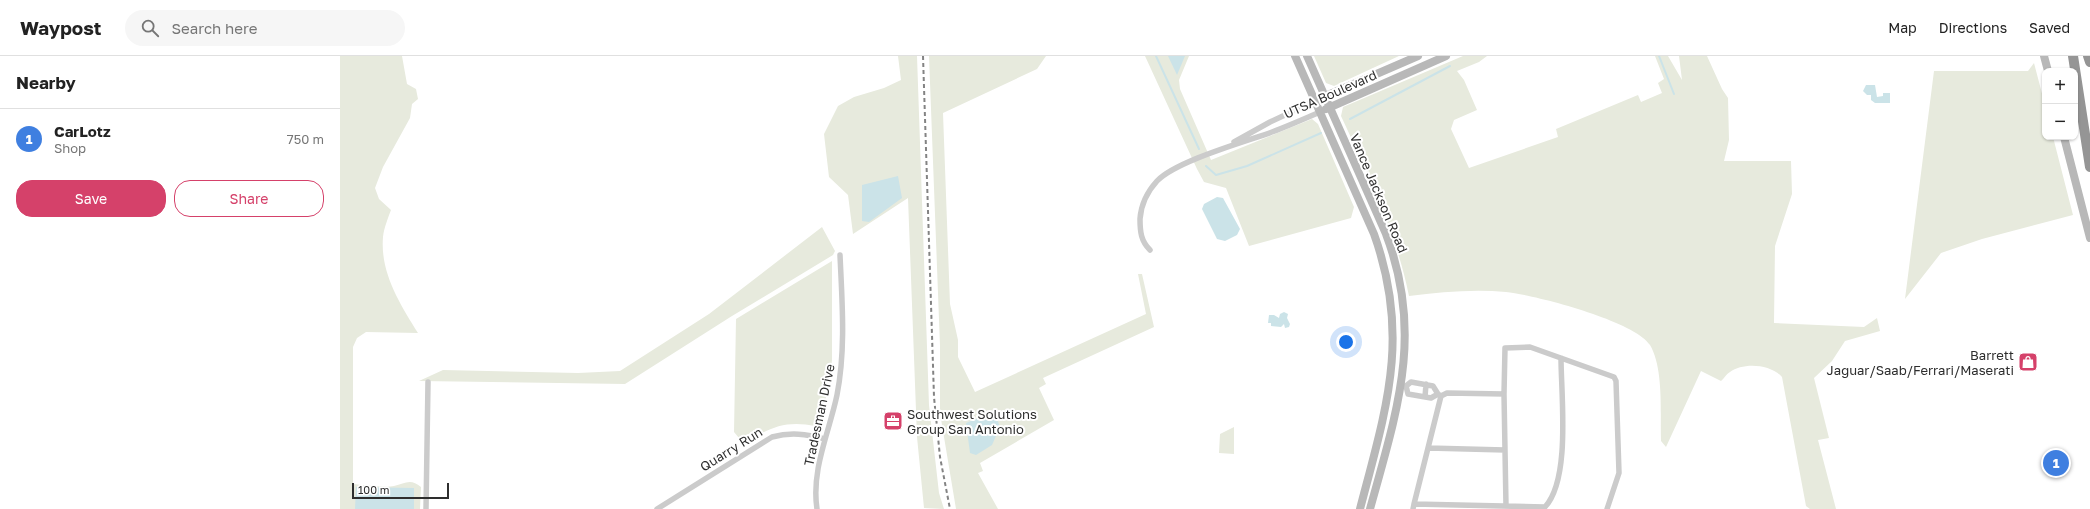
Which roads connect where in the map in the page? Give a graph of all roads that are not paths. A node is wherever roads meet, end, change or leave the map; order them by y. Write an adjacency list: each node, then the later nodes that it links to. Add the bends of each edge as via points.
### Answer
1 (1295, 56): 11 (main road, Vance Jackson Road)
2 (1307, 56): 10 (main road, Vance Jackson Road)
3 (1418, 56): 10 (main road, UTSA Boulevard)
4 (1446, 56): 12 (main road, UTSA Boulevard)
5 (2044, 56): 9 (main road)
6 (2073, 56): 16 (highway)
7 (2088, 56): 8 (highway)
8 (2090, 62)
9 (2047, 68)
10 (1325, 97): 11 (main road, UTSA Boulevard); 12 (main road, Vance Jackson Road)
11 (1315, 101): 13 (main road, Vance Jackson Road); 15 (street, UTSA Boulevard)
12 (1330, 107): 13 (main road, UTSA Boulevard); 23 (main road, Vance Jackson Road, via 1393,254 1404,311)
13 (1320, 112): 15 (street, UTSA Boulevard, via 1274,132); 35 (main road, Vance Jackson Road, via 1383,258 1392,305 1393,348 1388,395)
14 (2065, 140): 17 (main road)
15 (1221, 149): 18 (street, UTSA Boulevard, via 1171,171 1158,180 1145,197 1141,212 1141,236)
16 (2090, 167)
17 (2090, 238)
18 (1150, 250)
19 (840, 254): 27 (street, Tradesman Drive, via 842,361 837,396)
20 (1561, 358): 24 (street, via 1530,347 1505,348); 30 (street, via 1562,462 1550,502 1545,507); 37 (street, via 1614,377 1616,381 1618,473)
21 (428, 382): 32 (street)
22 (1426, 384): 23 (street, via 1411,382); 25 (street, via 1434,386); 26 (street)
23 (1404, 386): 26 (street, via 1408,394); 36 (main road, Vance Jackson Road)
24 (1504, 394): 25 (street); 29 (street)
25 (1439, 395): 26 (street); 28 (street)
26 (1425, 397)
27 (825, 439): 33 (street, Quarry Run, via 787,433 772,437); 34 (street, Tradesman Drive, via 816,477)
28 (1428, 448): 29 (street); 31 (street)
29 (1505, 450): 30 (street)
30 (1506, 506): 31 (street)
31 (1413, 507)
32 (426, 509)
33 (657, 509)
34 (817, 509)
35 (1360, 509)
36 (1370, 509)
37 (1607, 509)

